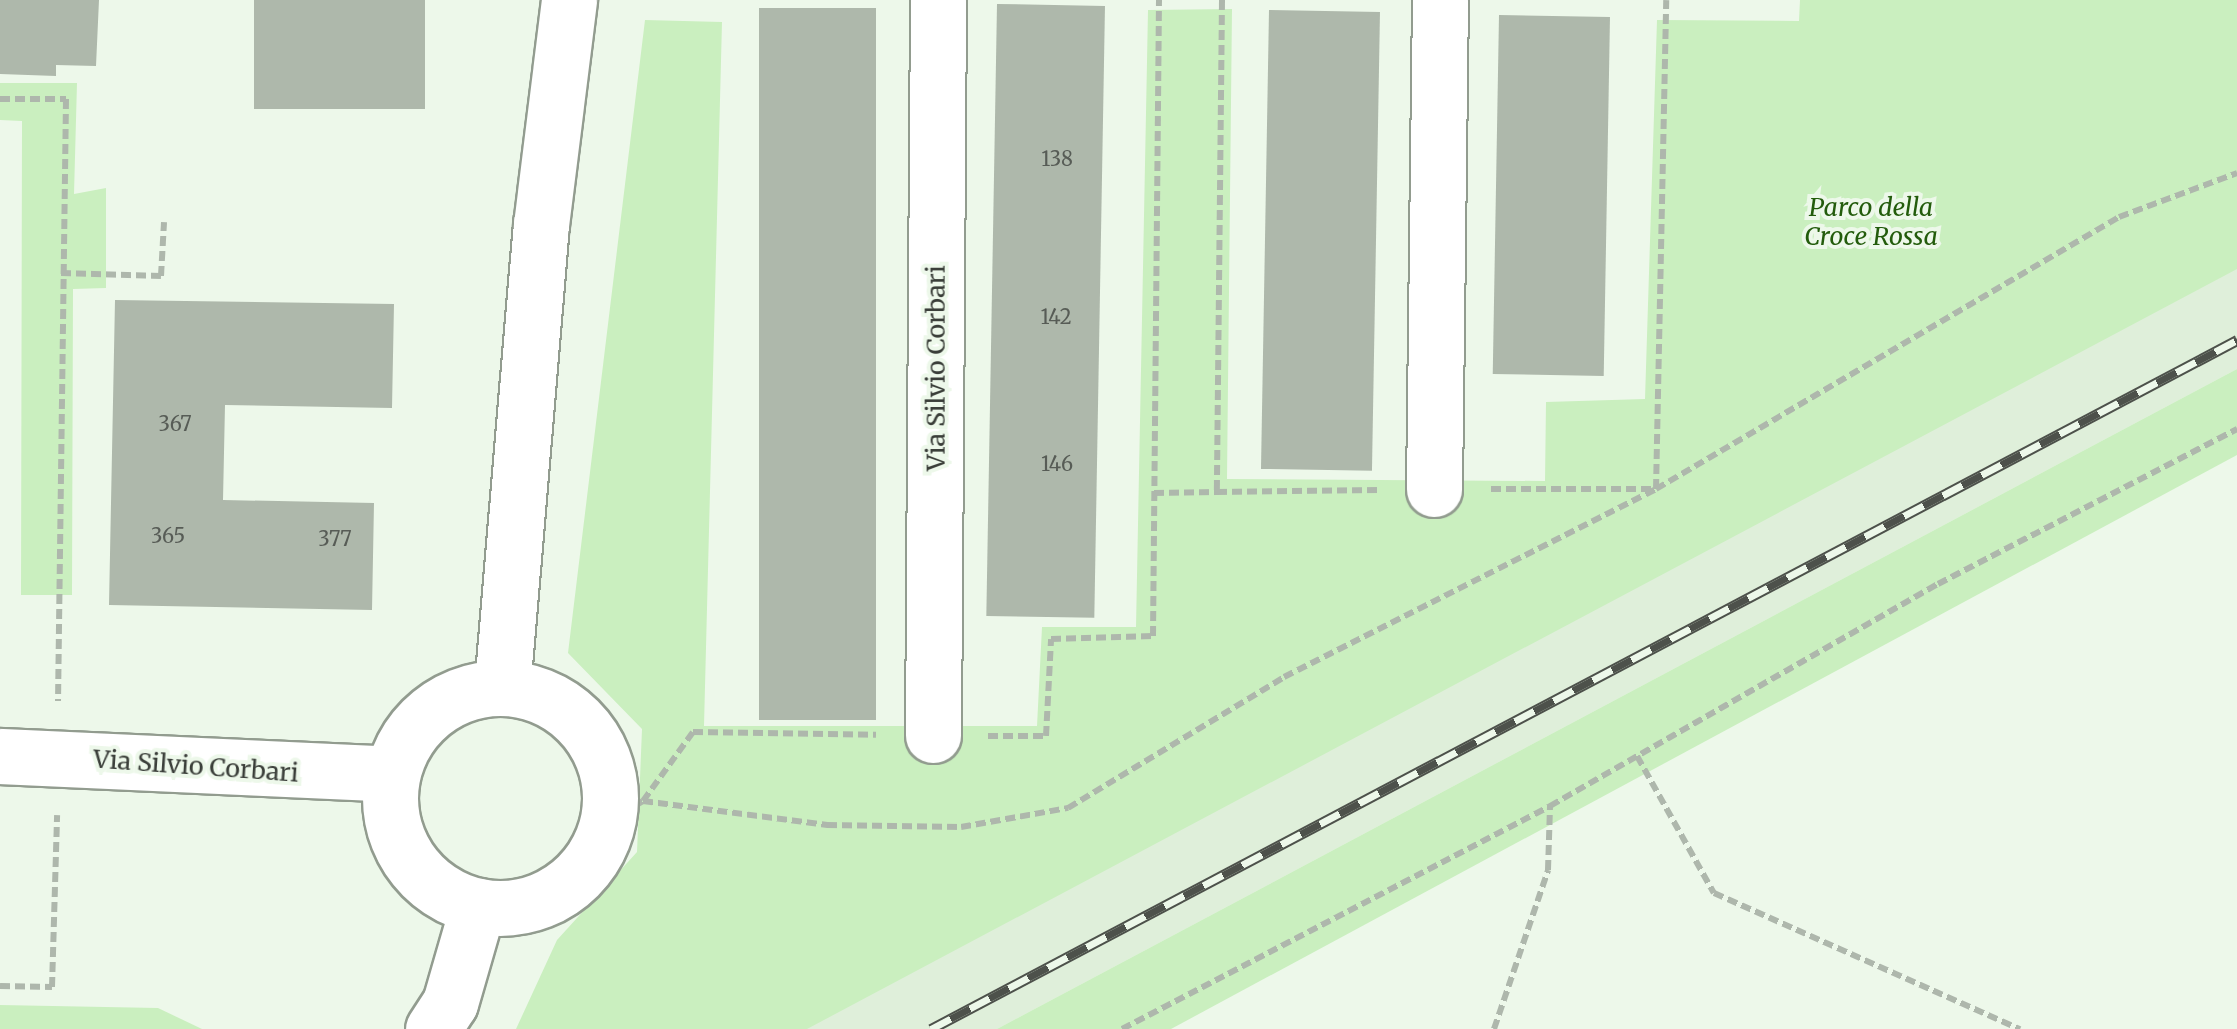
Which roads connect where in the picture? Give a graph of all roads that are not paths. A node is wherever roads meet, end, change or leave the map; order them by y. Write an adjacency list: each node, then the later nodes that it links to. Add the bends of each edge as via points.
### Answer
1 (569, 0): 5 (street, via 541,226)
2 (938, 0): 6 (street, Via Silvio Corbari)
3 (1440, 0): 4 (street)
4 (1434, 489)
5 (502, 688): 8 (street, via 444,702 402,745); 9 (street, via 548,700 586,730 626,812 595,854 545,898 512,907)
6 (934, 735)
7 (0, 756): 8 (street, Via Silvio Corbari)
8 (392, 774): 9 (street, via 390,808 409,857 446,894)
9 (478, 906): 10 (street, via 450,1004)
10 (432, 1029)

